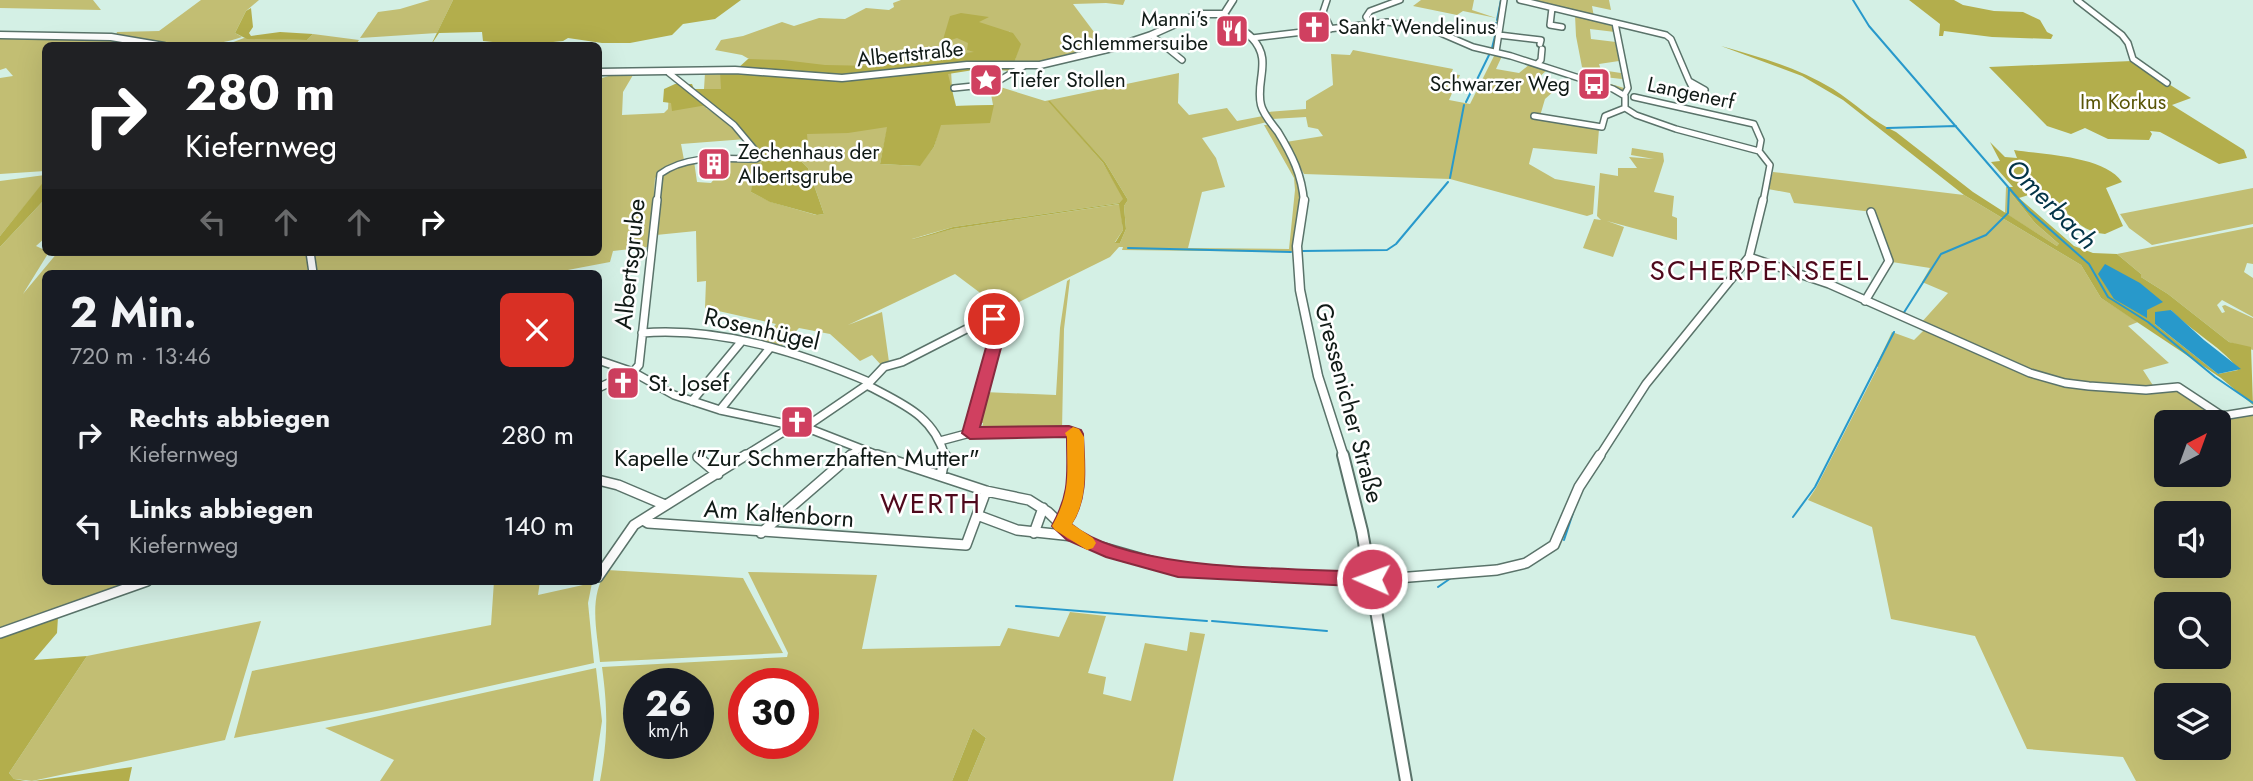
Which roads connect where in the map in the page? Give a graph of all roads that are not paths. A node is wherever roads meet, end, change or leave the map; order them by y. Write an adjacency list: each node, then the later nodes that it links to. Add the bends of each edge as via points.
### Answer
1 (1233, 0): 8 (main road)
2 (1327, 0): 12 (street, via 1322,12)
3 (1400, 0): 10 (street, via 1370,10 1366,17)
4 (1504, 0): 15 (street)
5 (1520, 0): 7 (street)
6 (2077, 0): 25 (street, via 2122,35 2133,59)
7 (1552, 8): 9 (street); 11 (street, via 1547,25)
8 (1224, 14): 14 (main road, Albertstraße, via 1195,15); 16 (main road, via 1231,26)
9 (1615, 23): 24 (street, via 1666,35); 27 (street, via 1628,88)
10 (1371, 24): 12 (street); 18 (street, via 1423,26)
11 (1562, 27)
12 (1331, 29): 16 (street)
13 (0, 35): 17 (main road, via 111,37)
14 (1151, 35): 19 (street); 21 (main road, Albertstraße, via 1090,55)
15 (1499, 35): 18 (street); 20 (street, via 1541,43)
16 (1252, 38): 64 (main road, Gressenicher Straße, via 1265,65 1261,107 1302,177 1304,206 1297,246 1300,289)
17 (140, 42)
18 (1496, 52): 20 (street)
19 (1182, 60)
20 (1537, 64): 27 (street)
21 (1024, 66): 23 (main road, Albertstraße, via 967,65 842,78 735,70); 26 (street, via 993,84)
22 (602, 72): 23 (main road, Albertstraße)
23 (669, 73): 35 (street, Albertsgrube, via 734,125 760,156 687,160 660,174)
24 (1688, 80)
25 (2167, 83)
26 (954, 88)
27 (1624, 95): 29 (street)
28 (1634, 97): 31 (street, Langenerf, via 1754,124 1761,140)
29 (1625, 108): 30 (street, via 1605,116 1602,127); 31 (street, via 1676,129)
30 (1534, 116)
31 (1759, 151): 33 (street, via 1770,165)
32 (1871, 212): 34 (street, via 1889,261)
33 (1749, 257): 34 (street); 64 (street, via 1646,384 1579,487 1554,545 1526,563 1497,569)
34 (1865, 301): 44 (street, via 2000,362 2052,380 2146,390 2178,387 2222,416)
35 (642, 333): 36 (street, Rosenhügel, via 676,331); 39 (street, Albertsgrube, via 639,365)
36 (741, 342): 37 (street, Rosenhügel); 42 (street)
37 (769, 349): 40 (street, Rosenhügel, via 822,361); 43 (street)
38 (602, 361): 39 (street)
39 (633, 372): 41 (street); 42 (street)
40 (868, 384): 46 (street); 47 (street, via 884,367 994,319 999,325); 48 (street, Rosenhügel, via 881,395 918,409)
41 (602, 386)
42 (692, 401): 43 (street)
43 (720, 410): 45 (street)
44 (2253, 411)
45 (794, 426): 46 (street); 51 (street, Am Kaltenborn)
46 (804, 428): 49 (street)
47 (970, 433): 48 (street); 59 (street, via 1075,434 1076,492 1072,510)
48 (940, 441): 52 (street, via 947,461)
49 (858, 449): 52 (street); 60 (street)
50 (698, 457): 51 (street, Am Kaltenborn)
51 (718, 474): 55 (street, Am Kaltenborn)
52 (941, 475): 54 (street)
53 (602, 481): 55 (street)
54 (986, 491): 56 (street, via 1029,500); 57 (street)
55 (665, 505): 58 (street, Am Kaltenborn)
56 (1043, 508): 59 (street); 61 (street)
57 (977, 515): 60 (street, Am Kaltenborn, via 966,545); 61 (street)
58 (643, 520): 60 (street, Am Kaltenborn); 63 (street, Am Kaltenborn, via 627,534)
59 (1061, 526): 62 (street)
60 (761, 533)
61 (1034, 533): 62 (street)
62 (1073, 536): 64 (street, via 1112,552 1178,569)
63 (602, 571)
64 (1372, 579): 67 (main road, Gressenicher Straße)
65 (136, 585): 66 (street)
66 (0, 633)
67 (1406, 781)

